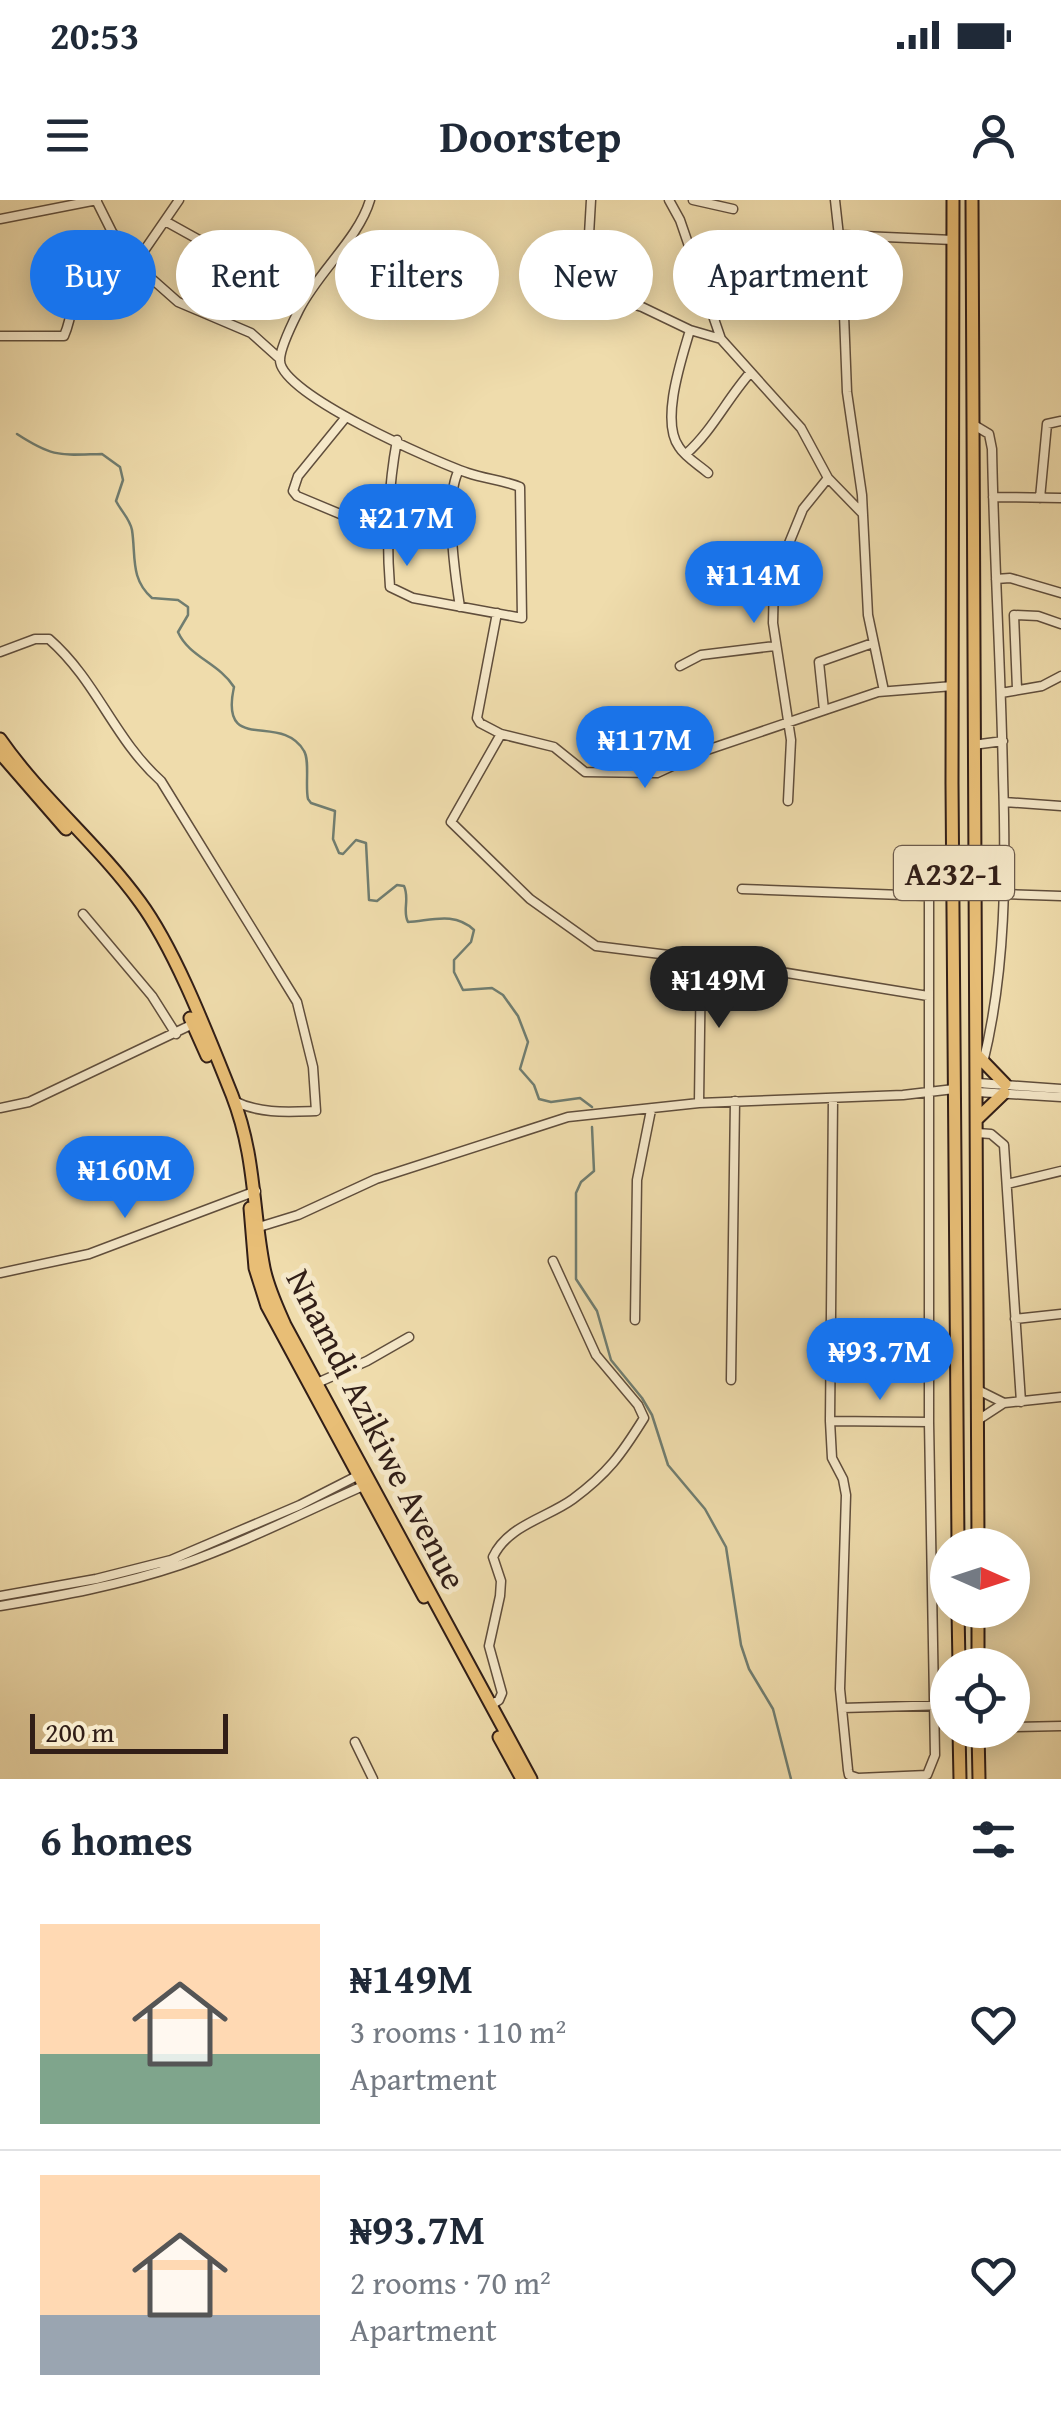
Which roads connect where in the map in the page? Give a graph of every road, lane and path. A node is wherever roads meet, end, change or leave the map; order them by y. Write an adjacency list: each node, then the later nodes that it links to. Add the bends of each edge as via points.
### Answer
1 (96, 200): 11 (street); 13 (street)
2 (179, 200): 12 (street)
3 (370, 200): 25 (street, via 360,227 298,310)
4 (592, 200): 22 (street, via 586,287)
5 (669, 200): 24 (street)
6 (694, 200): 10 (street)
7 (835, 200): 15 (street)
8 (953, 200): 18 (main road, A232-1)
9 (972, 200): 29 (main road, A232-1)
10 (733, 209)
11 (0, 220)
12 (166, 221): 14 (street); 16 (street)
13 (111, 230)
14 (182, 230)
15 (839, 230)
16 (156, 235)
17 (903, 237): 18 (street)
18 (954, 240): 50 (main road, A232-1)
19 (156, 283): 25 (street, via 178,302 250,333)
20 (70, 320): 23 (street, via 64,336)
21 (844, 320): 38 (street)
22 (690, 330): 24 (street); 31 (street, via 673,408 674,436)
23 (0, 336)
24 (721, 339): 26 (street)
25 (280, 359): 27 (street, via 294,384)
26 (750, 373): 31 (street); 34 (street, via 801,428)
27 (346, 417): 30 (street); 39 (street, via 293,490)
28 (1061, 421): 36 (street, via 1047,424)
29 (974, 424): 35 (street, via 989,434); 59 (main road, A232-1)
30 (397, 440): 32 (street); 39 (street)
31 (686, 454): 33 (street)
32 (459, 470): 42 (street, via 452,555); 43 (street, via 521,491 522,618)
33 (708, 474)
34 (828, 478): 38 (street); 46 (street, via 804,509 774,580)
35 (993, 497): 36 (street); 40 (street)
36 (1040, 498): 37 (street)
37 (1061, 498)
38 (862, 513): 45 (street)
39 (388, 534): 42 (street, via 390,587)
40 (996, 579): 41 (street); 53 (street)
41 (1061, 594)
42 (460, 607): 43 (street)
43 (497, 613): 56 (street, via 477,718)
44 (1061, 624): 51 (street, via 1014,615)
45 (873, 643): 52 (street); 54 (street, via 819,662)
46 (776, 646): 48 (street, via 701,655); 55 (street)
47 (0, 652): 82 (street, via 50,639 65,653 138,760 161,780 297,1002 314,1067 316,1112 268,1112)
48 (680, 666)
49 (1061, 676): 51 (street)
50 (953, 686): 52 (street); 78 (main road, A232-1)
51 (1018, 689): 53 (street)
52 (884, 691): 54 (street)
53 (1001, 692): 58 (street)
54 (824, 710): 55 (street)
55 (789, 721): 56 (street, via 656,773 585,772 554,747); 61 (street)
56 (501, 734): 70 (street, via 454,814 457,830 530,899 596,946)
57 (0, 739): 82 (main road, Nnamdi Azikiwe Avenue, via 146,910)
58 (1002, 742): 59 (street); 62 (street)
59 (974, 745): 74 (main road, A232-1)
60 (0, 753): 72 (main road, Nnamdi Azikiwe Avenue, via 140,914)
61 (788, 802)
62 (1004, 802): 63 (street); 66 (street)
63 (1061, 806)
64 (929, 853): 67 (street)
65 (742, 889): 67 (street)
66 (1004, 894): 68 (street); 74 (street, via 996,1004)
67 (929, 896): 71 (street)
68 (1061, 896)
69 (83, 914): 73 (street)
70 (701, 959): 71 (street); 84 (street)
71 (928, 996): 79 (street)
72 (193, 1024): 73 (street); 90 (main road, Nnamdi Azikiwe Avenue, via 232,1118)
73 (176, 1034): 85 (street, via 29,1102)
74 (980, 1059): 75 (main road, A232-1); 76 (main road)
75 (978, 1087): 76 (street); 87 (main road, A232-1)
76 (1004, 1088): 77 (street); 80 (street); 87 (main road)
77 (1061, 1089)
78 (954, 1090): 79 (street); 108 (main road, A232-1)
79 (928, 1092): 81 (street); 106 (street)
80 (1061, 1097)
81 (833, 1098): 83 (street); 105 (street)
82 (234, 1101): 90 (main road, Nnamdi Azikiwe Avenue, via 250,1154)
83 (735, 1101): 84 (street); 98 (street)
84 (698, 1103): 86 (street)
85 (0, 1108)
86 (651, 1110): 91 (street, via 545,1122 376,1178); 96 (street, via 637,1180)
87 (977, 1126): 89 (street, via 1004,1145); 100 (main road, A232-1)
88 (1061, 1171): 89 (street)
89 (1006, 1184): 95 (street)
90 (252, 1193): 91 (main road, Nnamdi Azikiwe Avenue); 93 (street, via 90,1254); 107 (main road, Nnamdi Azikiwe Avenue, via 252,1252 262,1295)
91 (259, 1226): 99 (main road, Nnamdi Azikiwe Avenue, via 270,1292)
92 (553, 1261): 113 (street, via 596,1355 644,1418 614,1466 499,1544 493,1557 500,1596 489,1646 502,1693)
93 (0, 1272)
94 (1061, 1314): 95 (street)
95 (1016, 1319): 102 (street)
96 (635, 1320)
97 (410, 1337): 99 (street)
98 (731, 1380)
99 (317, 1383): 113 (main road, Nnamdi Azikiwe Avenue)
100 (978, 1390): 103 (street); 104 (main road, A232-1)
101 (1061, 1397): 102 (street)
102 (1021, 1402): 103 (street)
103 (1004, 1403): 104 (street)
104 (978, 1420): 109 (main road, A232-1)
105 (830, 1422): 106 (street); 115 (street, via 832,1458 846,1495)
106 (929, 1422): 112 (street)
107 (360, 1481): 110 (street, via 171,1560); 111 (street, via 251,1538 174,1567); 123 (main road, Nnamdi Azikiwe Avenue)
108 (958, 1528)
109 (978, 1528)
110 (0, 1596)
111 (0, 1606)
112 (932, 1648)
113 (491, 1704): 124 (main road, Nnamdi Azikiwe Avenue)
114 (930, 1705): 115 (street)
115 (842, 1708): 119 (street, via 850,1775 927,1775)
116 (1061, 1726): 117 (street)
117 (1030, 1727)
118 (356, 1742): 122 (street)
119 (934, 1748)
120 (960, 1748): 125 (main road)
121 (978, 1748): 126 (main road)
122 (373, 1779)
123 (522, 1779)
124 (531, 1779)
125 (960, 1779)
126 (979, 1779)

